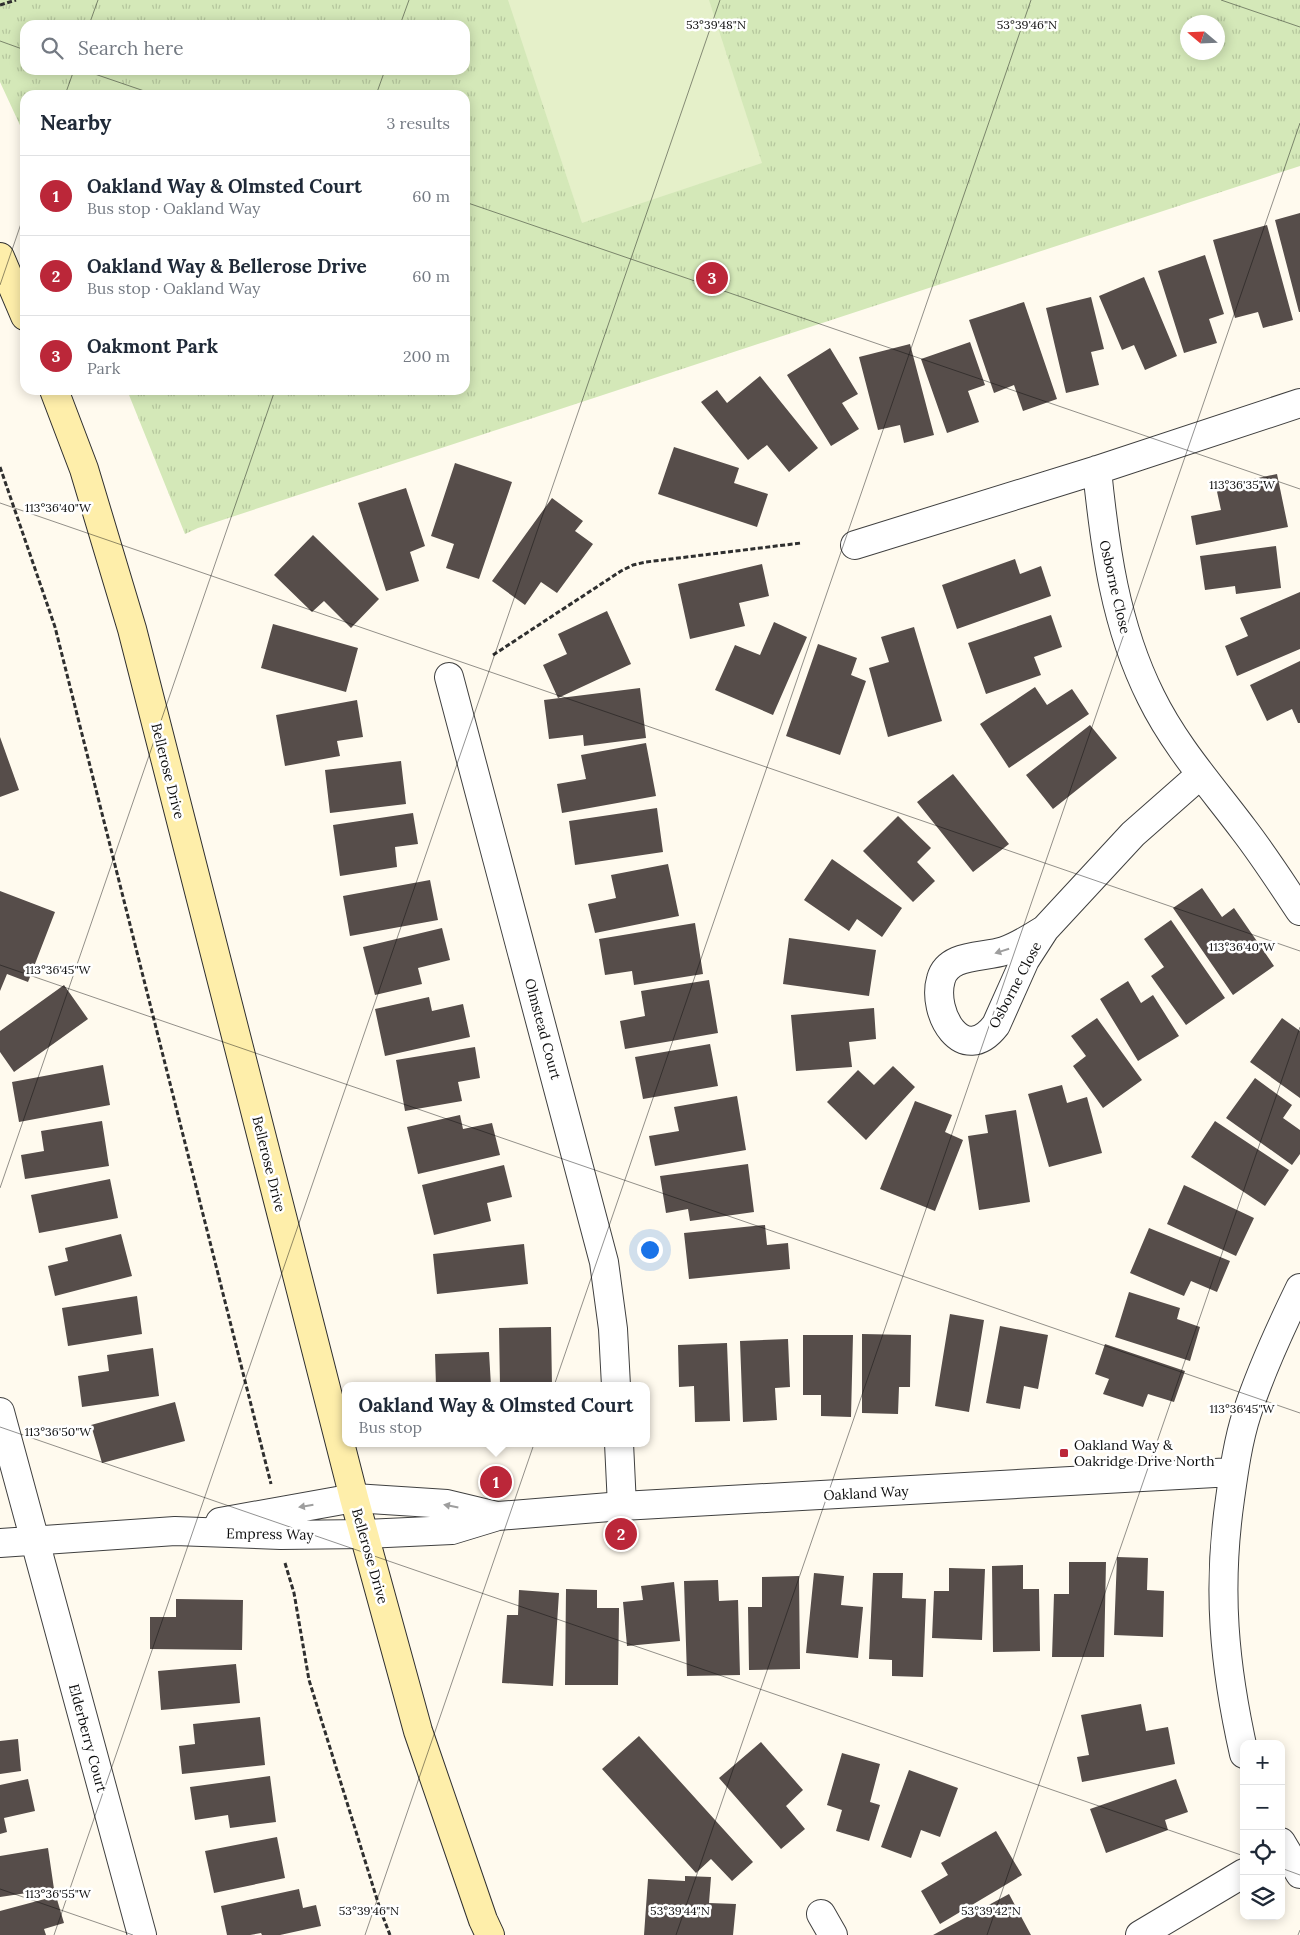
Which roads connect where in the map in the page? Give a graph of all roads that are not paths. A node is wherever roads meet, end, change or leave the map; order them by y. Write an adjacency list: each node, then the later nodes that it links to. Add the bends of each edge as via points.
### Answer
1 (0, 257): 2 (main road)
2 (20, 304)
3 (56, 395): 16 (main road, Bellerose Drive, via 84,469 132,629)
4 (1300, 403): 5 (street)
5 (1097, 470): 6 (street); 8 (street, Osborne Close, via 1106,548 1117,605 1135,662 1170,732)
6 (855, 545)
7 (449, 676): 12 (street, Olmstead Court, via 597,1233 609,1293)
8 (1200, 775): 9 (street, Osborne Close, via 1246,832); 10 (street, Osborne Close, via 1133,834)
9 (1300, 911)
10 (1045, 929)
11 (1300, 1288): 15 (street, via 1246,1414)
12 (616, 1382)
13 (0, 1412): 21 (street, Elderberry Court)
14 (619, 1447): 17 (street)
15 (1233, 1472): 17 (street, Oakland Way); 23 (street, via 1222,1584 1225,1644)
16 (354, 1498): 18 (street, Oakland Way, one-way to 16, via 447,1504); 19 (street, Empress Way, one-way to 19); 20 (main road, Bellerose Drive)
17 (622, 1506): 18 (street, Oakland Way)
18 (498, 1516): 20 (street, Oakland Way, via 452,1530)
19 (279, 1523): 20 (street, Empress Way); 21 (street, Empress Way)
20 (365, 1534): 28 (main road, Bellerose Drive, via 418,1731)
21 (34, 1541): 22 (street, Empress Way); 27 (street, Elderberry Court)
22 (0, 1543)
23 (1241, 1740)
24 (1285, 1852): 25 (street)
25 (1300, 1874)
26 (1241, 1875): 29 (street)
27 (142, 1935)
28 (490, 1935)
29 (1140, 1935)

